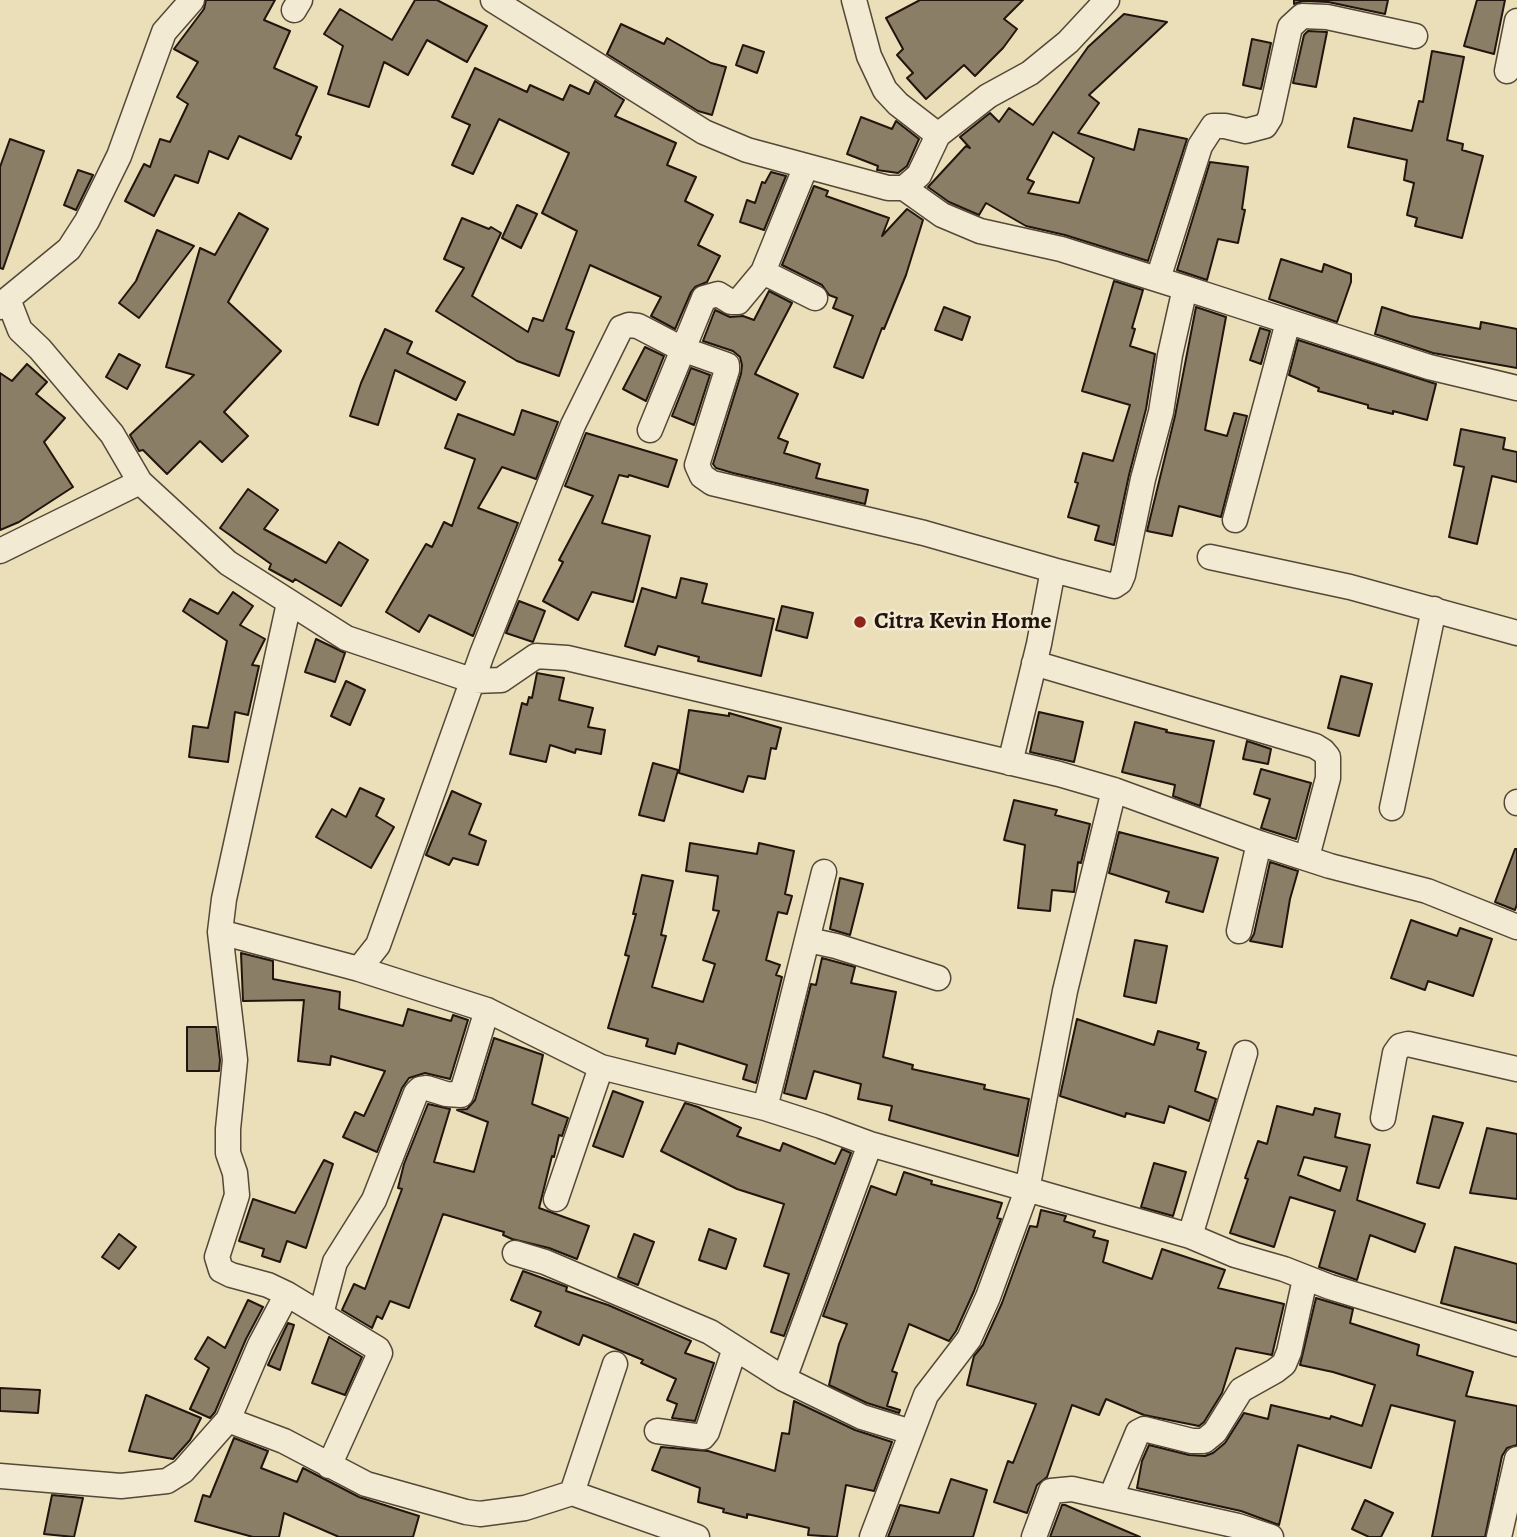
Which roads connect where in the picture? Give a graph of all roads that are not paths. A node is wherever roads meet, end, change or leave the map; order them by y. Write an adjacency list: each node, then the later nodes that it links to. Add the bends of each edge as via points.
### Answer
1 (192, 0): 16 (street, via 164,32 119,156 83,227 69,249)
2 (493, 0): 10 (street, via 704,132)
3 (854, 0): 9 (street, via 869,56 885,90)
4 (1107, 0): 9 (street, via 1068,42 1030,73 988,96)
5 (1350, 10): 7 (street); 13 (street, via 1327,17 1302,16 1290,27 1265,126 1247,131 1213,126 1200,146)
6 (1517, 21): 8 (street)
7 (1415, 36)
8 (1507, 71)
9 (938, 135): 11 (street, via 919,175)
10 (806, 166): 11 (street, via 888,188); 12 (street)
11 (904, 188): 13 (street, via 943,215 980,231 1061,249)
12 (763, 272): 15 (street); 18 (street, via 738,302 718,294 704,298)
13 (1158, 279): 14 (street)
14 (1185, 288): 17 (street); 25 (street, via 1120,582 1114,586)
15 (815, 298)
16 (4, 303): 21 (street, via 20,330 112,434)
17 (1288, 323): 19 (street, via 1429,367); 22 (street)
18 (682, 349): 20 (street); 25 (street, via 727,365 697,465 712,483 924,533); 30 (street, via 638,326 621,328 573,425)
19 (1517, 388)
20 (650, 430)
21 (140, 482): 23 (street); 26 (street, via 228,563)
22 (1235, 520)
23 (0, 551)
24 (1210, 557): 27 (street)
25 (1053, 570): 29 (street)
26 (289, 603): 30 (street, via 346,638); 39 (street)
27 (1434, 609): 28 (street); 33 (street)
28 (1517, 633)
29 (1034, 663): 31 (street); 35 (street, via 1323,751 1328,757 1328,778)
30 (474, 681): 31 (street, via 501,680 536,656 567,658); 41 (street, via 378,945)
31 (1010, 763): 32 (street)
32 (1114, 790): 34 (street); 50 (street, via 1065,991)
33 (1392, 808)
34 (1259, 843): 35 (street); 38 (street)
35 (1307, 857): 37 (street, via 1427,891)
36 (824, 873): 40 (street)
37 (1517, 927)
38 (1239, 931)
39 (220, 932): 41 (street); 55 (street, via 234,1048 228,1153 237,1195 218,1263 231,1275)
40 (808, 940): 42 (street); 47 (street)
41 (359, 969): 43 (street)
42 (938, 978)
43 (487, 1010): 45 (street); 56 (street, via 461,1095 427,1088 416,1093 374,1200 335,1262)
44 (1245, 1053): 52 (street)
45 (601, 1067): 47 (street); 51 (street)
46 (1517, 1069): 48 (street, via 1408,1044 1399,1046)
47 (765, 1108): 49 (street)
48 (1383, 1118)
49 (870, 1144): 50 (street); 60 (street)
50 (1027, 1189): 52 (street); 63 (street, via 969,1339 926,1395)
51 (556, 1199)
52 (1190, 1237): 54 (street)
53 (514, 1253): 58 (street, via 710,1332)
54 (1305, 1279): 57 (street); 68 (street, via 1284,1364 1241,1390 1205,1441 1144,1429 1138,1432)
55 (287, 1294): 56 (street); 61 (street)
56 (321, 1314): 65 (street, via 380,1353)
57 (1517, 1344)
58 (735, 1348): 60 (street); 62 (street, via 703,1437)
59 (615, 1364): 67 (street)
60 (784, 1379): 63 (street, via 862,1418)
61 (228, 1420): 65 (street, via 284,1441); 66 (street, via 195,1460 167,1481 121,1486)
62 (657, 1431)
63 (911, 1432): 70 (street)
64 (1517, 1459): 73 (street)
65 (329, 1466): 67 (street, via 366,1484 466,1513 525,1508)
66 (0, 1476)
67 (572, 1493): 69 (street)
68 (1111, 1497): 71 (street, via 1072,1489 1051,1491); 72 (street)
69 (697, 1537)
70 (872, 1537)
71 (1034, 1537)
72 (1271, 1537)
73 (1499, 1537)

